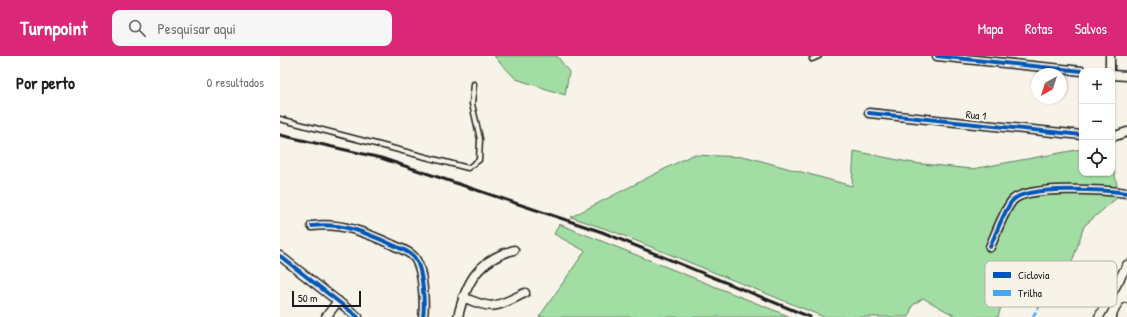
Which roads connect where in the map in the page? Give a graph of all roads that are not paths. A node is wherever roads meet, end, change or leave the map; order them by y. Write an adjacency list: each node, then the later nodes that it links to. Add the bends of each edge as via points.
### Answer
1 (818, 56): 4 (lane)
2 (937, 56): 6 (street)
3 (1110, 56): 5 (street)
4 (812, 59)
5 (1110, 68)
6 (1079, 72)
7 (1115, 75): 8 (street)
8 (1127, 76)
9 (474, 84): 11 (lane, via 472,104 480,139 479,160 468,168)
10 (869, 112): 13 (street, Rua 1)
11 (280, 119)
12 (1127, 132): 14 (street)
13 (1079, 135)
14 (1115, 136)
15 (1127, 193): 17 (street, via 1064,189 1019,196 1010,205)
16 (312, 226): 29 (street, via 325,224 365,232 416,258 420,269)
17 (990, 247)
18 (514, 250): 23 (street, via 499,254 486,264 471,279)
19 (280, 256): 24 (street)
20 (1127, 265): 21 (street)
21 (1117, 283)
22 (525, 293): 23 (street, via 497,306 483,306)
23 (463, 297): 30 (street)
24 (338, 301): 27 (street); 28 (street)
25 (1104, 307): 31 (street)
26 (1127, 309): 32 (street)
27 (326, 317)
28 (358, 317)
29 (424, 317)
30 (458, 317)
31 (1098, 317)
32 (1123, 317)

